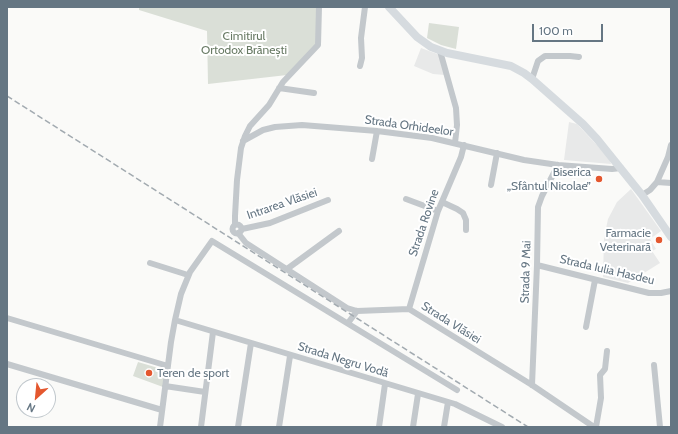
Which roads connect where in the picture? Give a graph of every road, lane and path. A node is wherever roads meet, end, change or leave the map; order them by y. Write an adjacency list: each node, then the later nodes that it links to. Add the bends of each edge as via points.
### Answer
1 (319, 7): 8 (street, via 318,45)
2 (364, 7): 6 (street)
3 (389, 7): 4 (main road, via 421,42)
4 (440, 51): 7 (main road, via 511,66); 12 (street, via 456,108)
5 (579, 57): 7 (street, via 544,56 538,61)
6 (360, 66)
7 (532, 79): 19 (main road, via 583,124)
8 (279, 88): 9 (street); 11 (street, via 265,110 250,126)
9 (314, 94)
10 (377, 132): 11 (street, Strada Orhideelor, via 285,125 263,130); 12 (street, Strada Orhideelor); 17 (street)
11 (243, 140): 29 (street, Strada Vlăsiei, via 235,216)
12 (455, 143): 13 (street, Strada Orhideelor)
13 (464, 145): 15 (street, Strada Orhideelor); 26 (street, Strada Rovine)
14 (671, 146): 16 (street)
15 (497, 153): 18 (street, Strada Orhideelor); 22 (street)
16 (669, 156): 20 (street)
17 (372, 159)
18 (558, 165): 19 (street, Strada Orhideelor, via 612,170); 33 (street, Strada 9 Mai, via 538,207)
19 (621, 168): 23 (main road)
20 (657, 182): 21 (street); 23 (street)
21 (671, 183)
22 (491, 185)
23 (642, 195): 31 (main road)
24 (406, 199): 27 (street)
25 (328, 200): 29 (street, Intrarea Vlăsiei, via 270,223)
26 (442, 202): 27 (street, Strada Rovine); 28 (street, via 463,213)
27 (438, 211): 38 (street, Strada Rovine)
28 (466, 230)
29 (240, 231): 34 (street, Strada Vlăsiei, via 246,243)
30 (339, 232): 34 (street)
31 (671, 237)
32 (150, 263): 35 (street)
33 (537, 265): 36 (street, Strada Iulia Hasdeu); 52 (street, Strada 9 Mai)
34 (287, 269): 39 (street, Strada Vlăsiei, via 347,308)
35 (188, 275): 41 (street); 42 (street, via 212,241)
36 (595, 280): 37 (street, Strada Iulia Hasdeu, via 649,293); 43 (street)
37 (671, 291)
38 (409, 310): 39 (street, Strada Vlăsiei); 52 (street, Strada Vlăsiei)
39 (357, 311): 42 (street)
40 (7, 318): 50 (street)
41 (174, 320): 44 (street, Strada Negru Vodă); 50 (street)
42 (348, 323): 54 (street)
43 (586, 326)
44 (213, 332): 45 (street, Strada Negru Vodă); 55 (street)
45 (251, 343): 47 (street, Strada Negru Vodă); 62 (street)
46 (606, 351): 68 (street, Strada Vlăsiei, via 605,369 600,375 601,398)
47 (290, 356): 51 (street, Strada Negru Vodă); 63 (street)
48 (7, 364): 58 (street)
49 (654, 365): 69 (street)
50 (168, 366): 53 (street)
51 (385, 384): 56 (street, Strada Negru Vodă); 64 (street)
52 (532, 385): 68 (street, Strada Vlăsiei)
53 (165, 386): 55 (street); 58 (street)
54 (458, 390)
55 (205, 392): 61 (street)
56 (418, 394): 57 (street, Strada Negru Vodă); 65 (street)
57 (448, 402): 59 (street, Strada Negru Vodă, via 464,408); 66 (street)
58 (162, 410): 60 (street)
59 (490, 424): 67 (street, Strada Negru Vodă)
60 (160, 427)
61 (201, 427)
62 (238, 427)
63 (279, 427)
64 (379, 427)
65 (413, 427)
66 (444, 427)
67 (502, 427)
68 (595, 427)
69 (660, 427)

